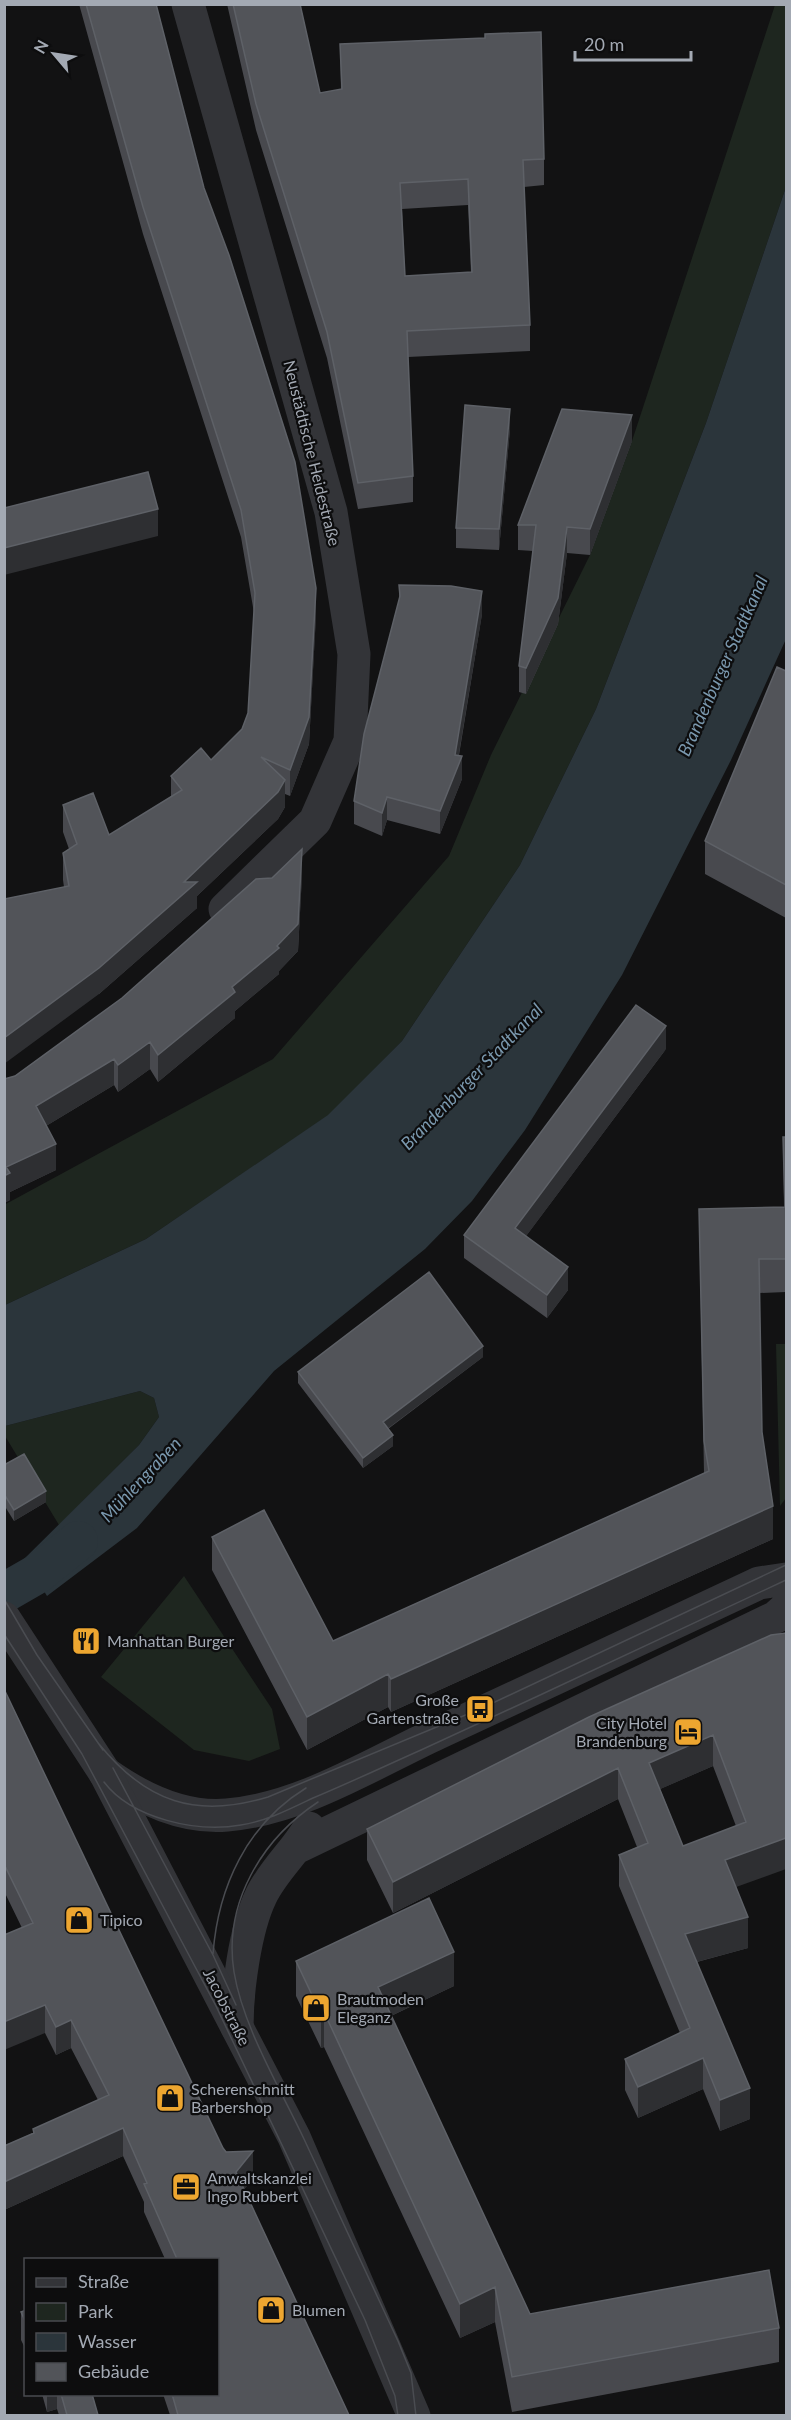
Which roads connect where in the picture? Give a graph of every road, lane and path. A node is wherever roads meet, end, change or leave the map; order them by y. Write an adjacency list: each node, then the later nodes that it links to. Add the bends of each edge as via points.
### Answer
1 (188, 4): 2 (street, Neustädtische Heidestraße, via 331,512 354,654 350,741 315,821)
2 (204, 927)
3 (786, 1580): 7 (street, via 759,1583)
4 (786, 1608): 8 (street, via 776,1617)
5 (5, 1620): 6 (street, Jacobstraße)
6 (105, 1773): 7 (street, via 169,1808 224,1815 260,1810); 9 (street, Jacobstraße)
7 (338, 1781): 8 (street)
8 (298, 1847): 9 (street, via 261,1897 249,1935)
9 (237, 2027): 10 (street, Jacobstraße, via 294,2137)
10 (414, 2415)

